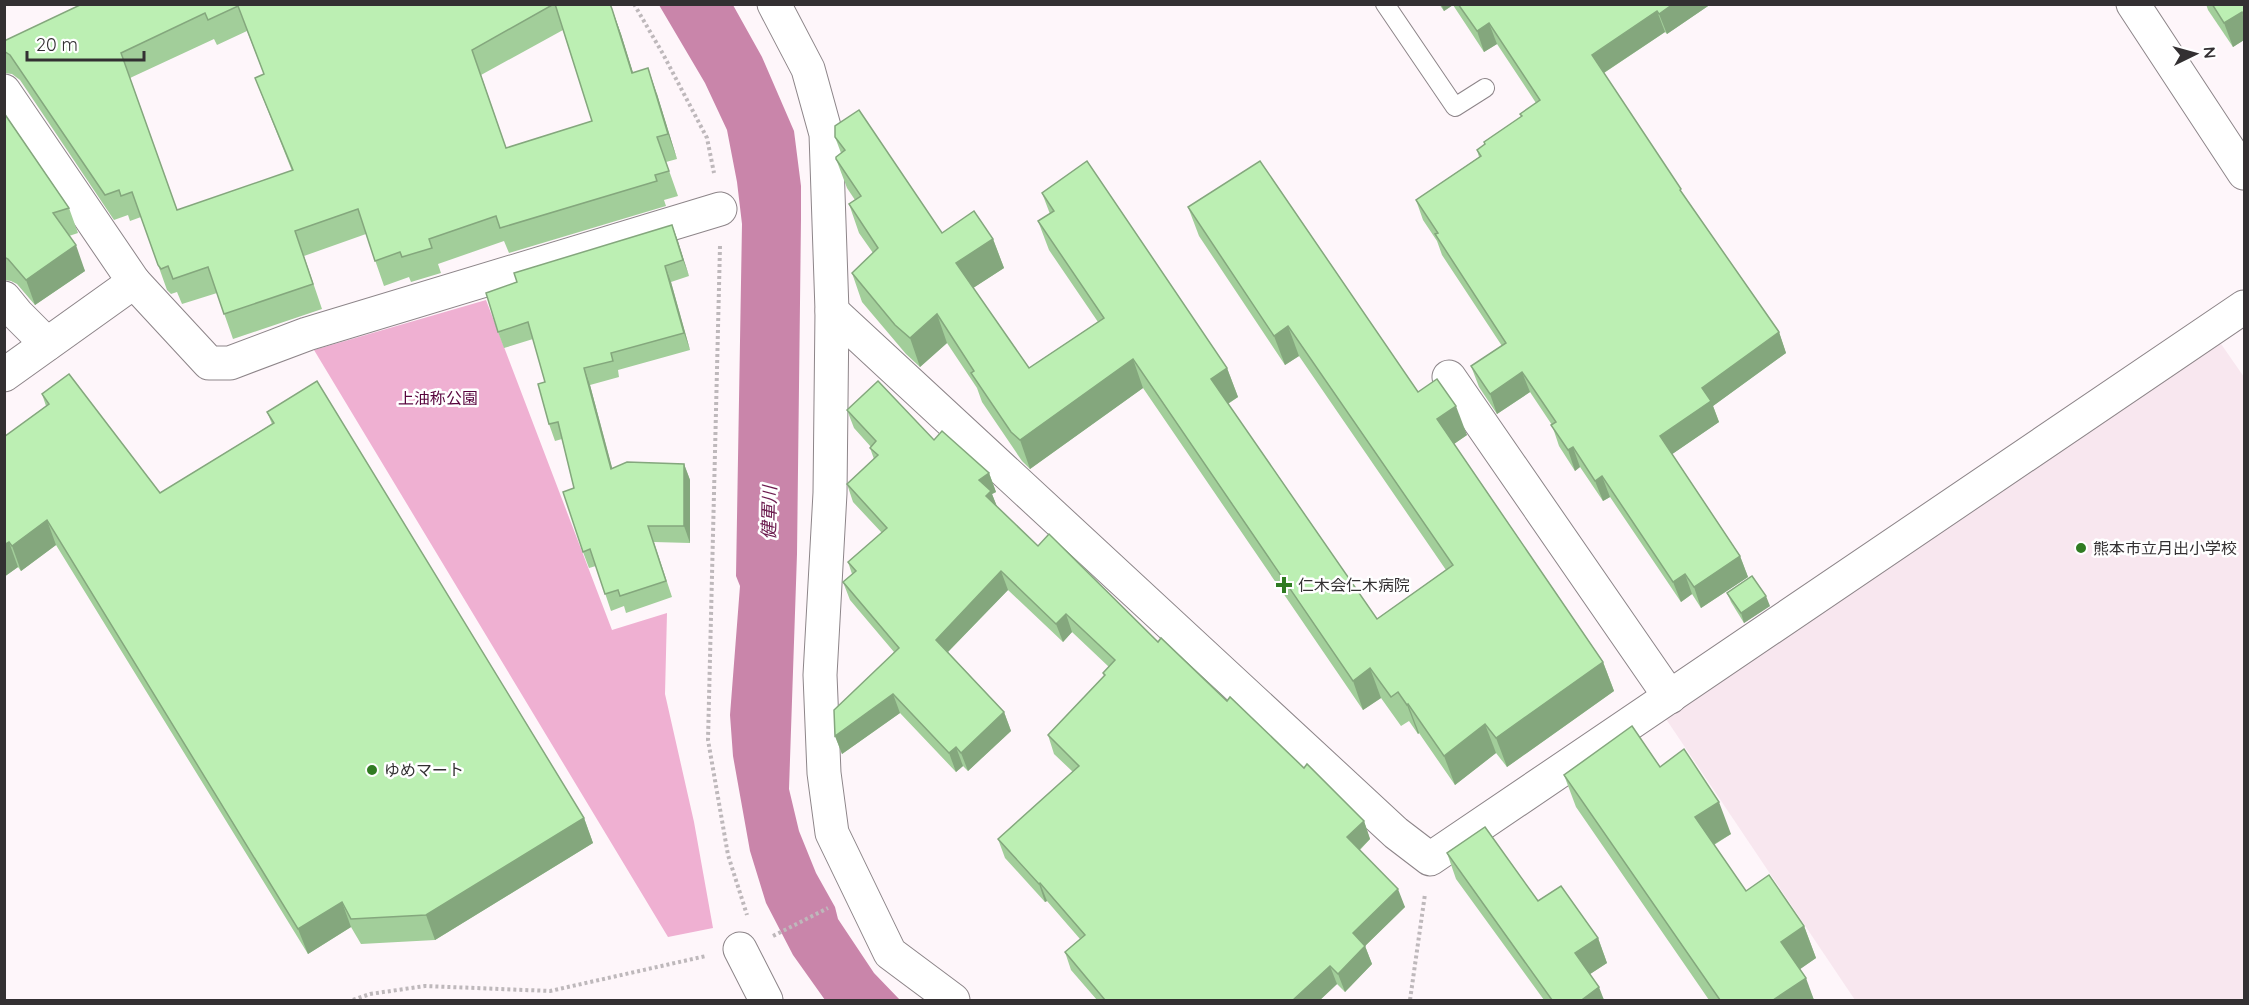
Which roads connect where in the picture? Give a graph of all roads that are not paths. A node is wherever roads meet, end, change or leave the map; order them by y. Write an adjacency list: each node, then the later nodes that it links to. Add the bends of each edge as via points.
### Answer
1 (774, 4): 11 (street, via 808,69 826,134)
2 (1385, 4): 4 (lane, via 1455,107)
3 (2133, 4): 6 (street)
4 (1485, 88)
5 (4, 91): 8 (street)
6 (2244, 173)
7 (720, 209): 8 (street, via 307,334 230,363 209,363)
8 (134, 282): 12 (street)
9 (4, 298): 12 (street)
10 (2244, 307): 15 (street)
11 (832, 311): 15 (street, via 1388,825 1430,859); 18 (street, via 830,493 820,675 824,773 832,833 890,953)
12 (46, 344): 13 (street)
13 (4, 375)
14 (1449, 377): 15 (street)
15 (1670, 697)
16 (748, 947): 17 (street)
17 (766, 1000)
18 (953, 1000)

